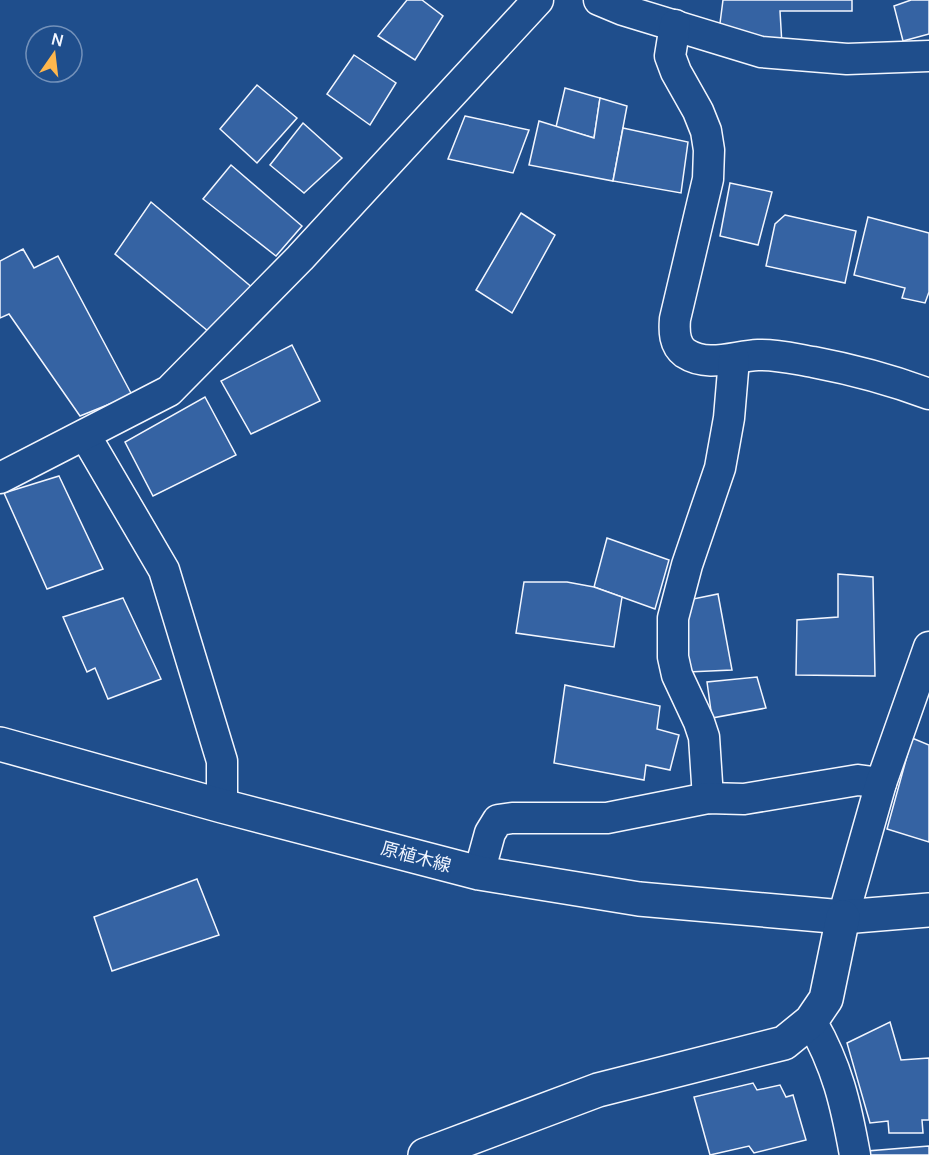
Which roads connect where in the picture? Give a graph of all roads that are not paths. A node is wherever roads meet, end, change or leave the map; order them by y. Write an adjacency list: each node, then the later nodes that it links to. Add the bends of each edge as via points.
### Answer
1 (538, 0): 7 (street, via 300,258 169,391)
2 (599, 0): 3 (street)
3 (675, 25): 4 (street, via 761,52 847,59); 5 (street, via 670,56 698,111 709,150 708,179 674,333 684,352 717,361)
4 (929, 56)
5 (734, 359): 6 (street, via 778,356 865,372); 12 (street, via 720,468 673,618 677,675 704,737)
6 (929, 394)
7 (85, 435): 8 (street); 13 (street, via 164,570 222,761)
8 (0, 478)
9 (929, 647): 11 (street)
10 (0, 744): 13 (main road, 原植木線)
11 (881, 783): 12 (street, via 858,780 744,799); 16 (street)
12 (708, 798): 14 (street, via 607,818 498,820 490,833)
13 (222, 806): 14 (main road, 原植木線)
14 (479, 873): 16 (main road, 原植木線, via 639,899)
15 (929, 910): 16 (main road, 原植木線)
16 (843, 917): 17 (main road, via 826,999)
17 (812, 1021): 18 (main road, via 784,1043 598,1089); 19 (street, via 827,1048 845,1101)
18 (425, 1155)
19 (855, 1155)

